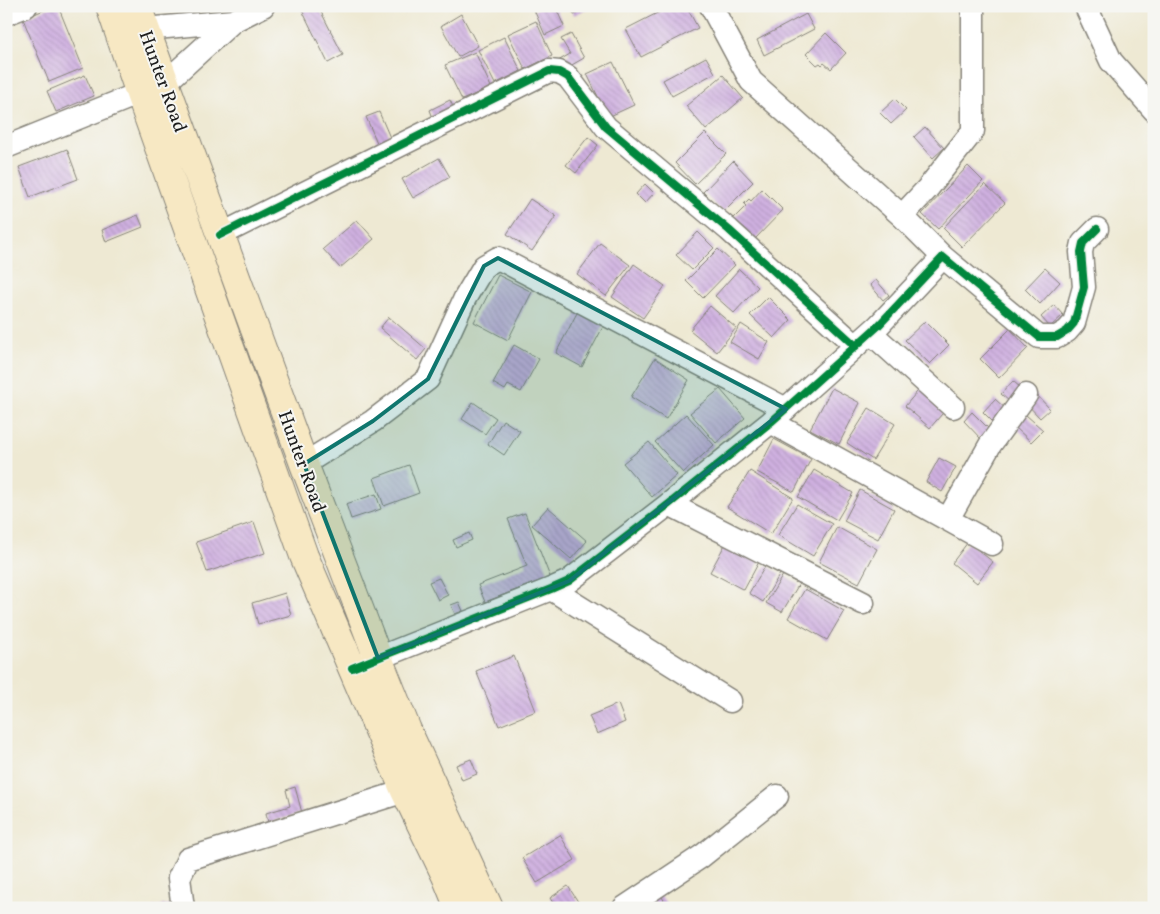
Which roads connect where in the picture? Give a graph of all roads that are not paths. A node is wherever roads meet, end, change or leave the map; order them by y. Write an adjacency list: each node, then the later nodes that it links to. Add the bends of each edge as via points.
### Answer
1 (26, 6): 7 (street)
2 (110, 6): 9 (main road, Hunter Road)
3 (264, 6): 8 (street)
4 (711, 6): 14 (street, via 751,81)
5 (973, 6): 14 (street, via 973,131)
6 (1087, 6): 12 (street, via 1111,61)
7 (6, 14)
8 (233, 21): 9 (street); 10 (street)
9 (134, 24): 10 (main road, Hunter Road); 11 (main road, Hunter Road)
10 (165, 83): 11 (street); 16 (main road, Hunter Road)
11 (140, 94): 13 (street); 29 (main road, Hunter Road, via 304,556)
12 (1154, 110)
13 (6, 147)
14 (902, 216): 17 (street)
15 (1097, 229): 17 (street, via 1083,243 1084,287 1074,323 1058,337 1039,337)
16 (220, 234): 18 (street, via 549,71 559,72 568,77 606,127); 22 (main road, Hunter Road)
17 (943, 257): 18 (street)
18 (863, 340): 20 (street); 21 (street)
19 (1026, 395): 24 (street, via 990,446)
20 (953, 407)
21 (779, 416): 22 (street, via 498,258 484,266 474,282 428,379 373,421); 23 (street); 24 (street)
22 (304, 464): 28 (main road, Hunter Road)
23 (670, 504): 26 (street, via 569,581); 27 (street)
24 (948, 519): 25 (street)
25 (992, 544)
26 (551, 589): 28 (street); 30 (street)
27 (863, 603)
28 (378, 658): 29 (street); 35 (main road, Hunter Road, via 407,730)
29 (352, 668): 31 (main road, Hunter Road)
30 (730, 701)
31 (405, 792): 33 (street, via 188,859 179,878); 34 (main road, Hunter Road)
32 (777, 796): 36 (street, via 702,856)
33 (183, 908)
34 (459, 908)
35 (489, 908)
36 (624, 908)

